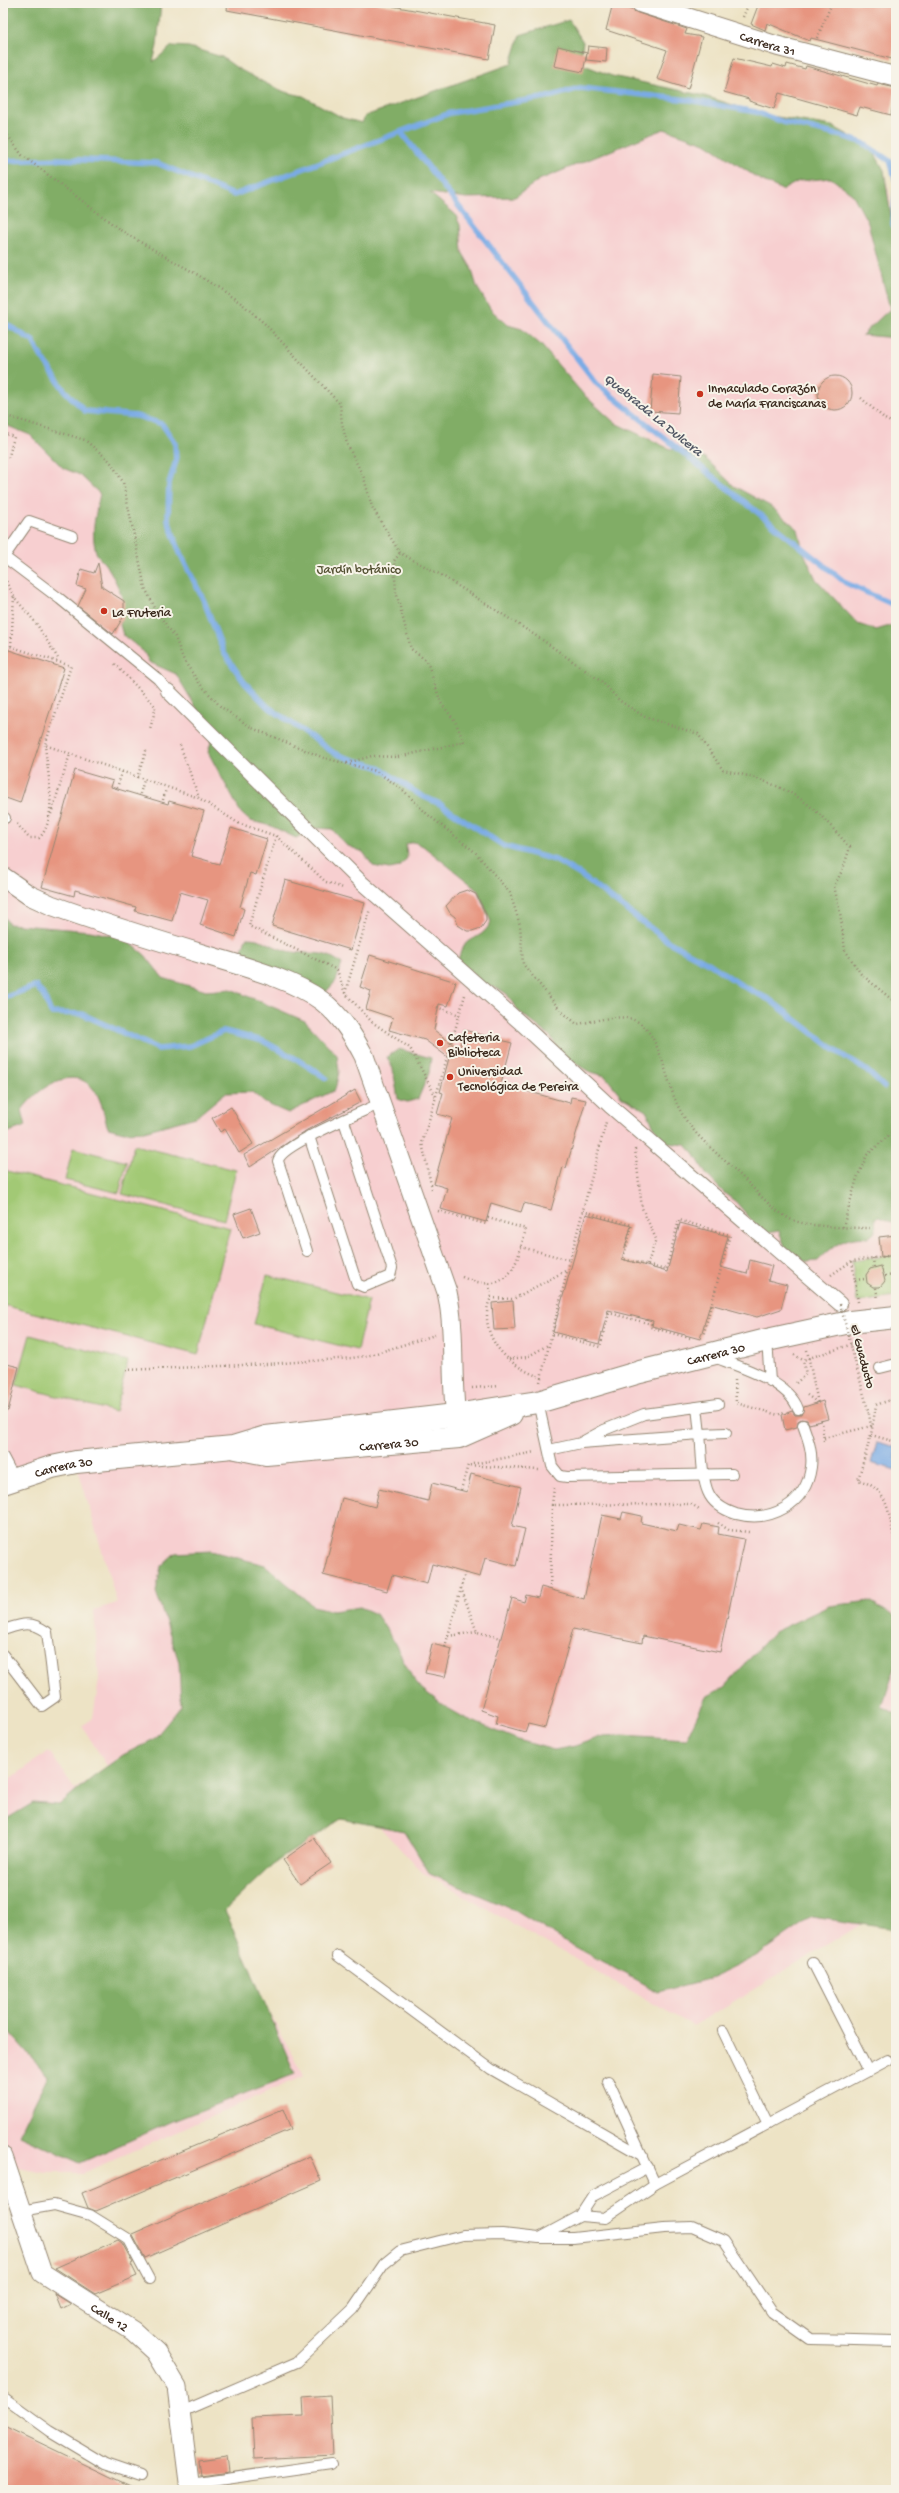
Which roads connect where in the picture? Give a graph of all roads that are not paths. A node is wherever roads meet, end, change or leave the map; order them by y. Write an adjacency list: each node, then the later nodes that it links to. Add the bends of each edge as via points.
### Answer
1 (641, 3): 2 (street, Carrera 31, via 810,55)
2 (896, 77)
3 (72, 536): 4 (lane, via 29,521)
4 (3, 557): 5 (lane, via 60,599 158,679)
5 (168, 691): 11 (street, via 319,842 610,1106)
6 (3, 877): 7 (street, via 29,895 50,905 242,966 300,988 339,1017 353,1035)
7 (382, 1103): 8 (lane); 22 (street, via 447,1292 453,1332)
8 (344, 1121): 9 (lane); 9 (lane, via 392,1268 390,1276 364,1287 357,1284)
9 (309, 1136): 10 (lane, via 284,1151 278,1161)
10 (307, 1252)
11 (840, 1304)
12 (896, 1317): 13 (street, Carrera 30, via 850,1322)
13 (767, 1340): 14 (street, Carrera 30); 17 (lane)
14 (705, 1348): 17 (lane); 18 (street, Carrera 30, via 640,1372)
15 (896, 1364): 16 (lane)
16 (880, 1368)
17 (770, 1382): 21 (lane, via 786,1391)
18 (537, 1389): 22 (street, Carrera 30); 26 (street, Carrera 30); 29 (lane)
19 (718, 1404): 20 (lane)
20 (697, 1407): 25 (lane); 27 (lane, via 644,1414 604,1430)
21 (797, 1408)
22 (455, 1415): 26 (street); 28 (street, Carrera 30, via 266,1437)
23 (803, 1426): 32 (lane, via 811,1447 809,1478 800,1495 780,1512 756,1518 730,1512 713,1501 707,1491)
24 (726, 1433): 25 (lane)
25 (700, 1434): 27 (lane); 32 (lane)
26 (459, 1437): 28 (street, Carrera 30, via 266,1454)
27 (581, 1443): 29 (lane)
28 (233, 1447): 33 (street, Carrera 30, via 76,1462 39,1470)
29 (549, 1450): 32 (lane, via 555,1471 567,1477)
30 (3, 1458): 33 (lane)
31 (732, 1474): 32 (lane)
32 (705, 1475)
33 (7, 1484)
34 (3, 1630): 35 (lane, via 24,1624 35,1624 47,1632 55,1697 42,1706)
35 (3, 1656)
36 (338, 1956): 43 (lane, via 491,2068)
37 (813, 1962): 40 (lane)
38 (723, 2031): 42 (lane)
39 (888, 2060): 40 (lane)
40 (868, 2071): 42 (lane)
41 (608, 2081): 43 (lane)
42 (768, 2124): 46 (lane)
43 (643, 2156): 45 (lane)
44 (3, 2157): 47 (street, Calle 12)
45 (648, 2167): 46 (lane); 48 (lane, via 593,2196)
46 (655, 2184): 48 (lane, via 605,2218)
47 (21, 2211): 50 (lane, via 54,2205 90,2215 127,2238); 53 (street, Calle 12, via 42,2273 133,2331 156,2352 177,2387)
48 (580, 2216): 49 (lane)
49 (539, 2238): 51 (lane, via 573,2238 692,2227 724,2241 772,2312 810,2339); 53 (lane, via 502,2234 463,2235 400,2251 384,2264 353,2308 297,2362)
50 (149, 2279)
51 (896, 2341)
52 (3, 2397): 55 (lane, via 50,2431 105,2464)
53 (181, 2412): 56 (street, Calle 12)
54 (331, 2464): 56 (lane)
55 (140, 2476)
56 (200, 2486)

